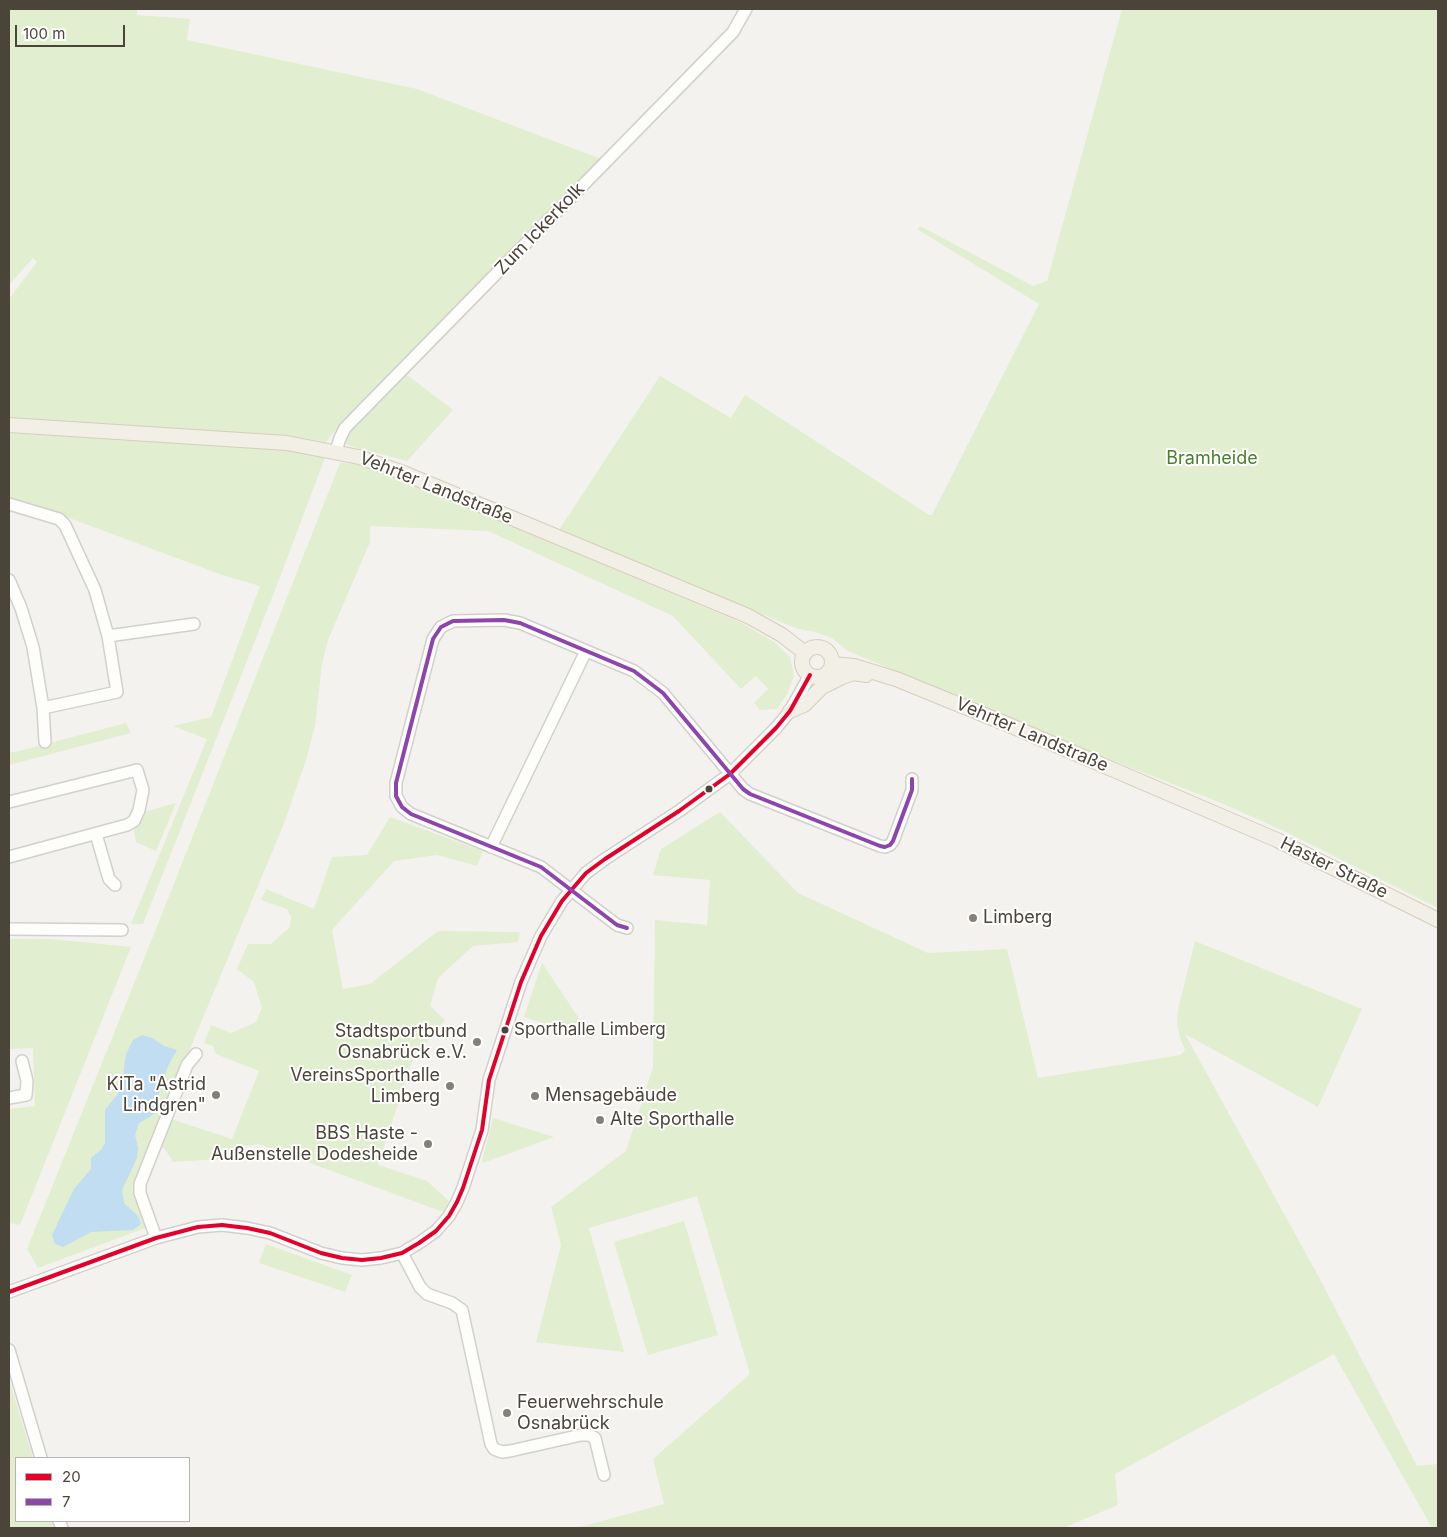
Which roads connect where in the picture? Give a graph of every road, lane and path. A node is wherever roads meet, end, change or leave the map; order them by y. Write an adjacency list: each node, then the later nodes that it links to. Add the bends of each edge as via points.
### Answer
1 (746, 9): 3 (street, Zum Ickerkolk, via 733,32 345,428)
2 (9, 425): 3 (main road, Vehrter Landstraße, via 288,443)
3 (336, 451): 9 (main road, Vehrter Landstraße, via 401,472 748,616 782,635)
4 (9, 504): 7 (street, via 58,519 65,525 94,590)
5 (9, 580): 13 (street, via 33,647)
6 (194, 624): 7 (street)
7 (108, 636): 13 (street, via 116,692)
8 (586, 651): 16 (street, via 634,671 663,692); 21 (street); 21 (street, via 520,623 504,620 453,621 441,627 433,639 396,783 396,796 411,814)
9 (805, 653): 10 (main road, via 812,648 820,648 830,655); 12 (main road, via 802,666)
10 (832, 664): 11 (main road, Vehrter Landstraße); 12 (main road, via 822,676)
11 (876, 672): 14 (main road, via 842,676 822,687 804,705); 19 (main road, Vehrter Landstraße, via 936,694)
12 (810, 676): 14 (street)
13 (44, 708): 15 (street)
14 (790, 711): 16 (street)
15 (45, 742)
16 (730, 774): 17 (street, via 750,794 885,847 892,841 912,790); 24 (street, via 605,859)
17 (912, 779)
18 (9, 802): 20 (street, via 137,770 143,796 134,821)
19 (1227, 821): 25 (main road, Haster Straße, via 1277,840)
20 (96, 834): 22 (street); 23 (street, via 110,879)
21 (491, 847): 24 (street, via 541,867)
22 (9, 857)
23 (115, 885)
24 (571, 890): 26 (street, via 617,926); 33 (street, via 541,936 521,982 489,1080 482,1130 464,1188 449,1216 436,1231)
25 (1438, 920)
26 (627, 928)
27 (9, 929): 28 (street)
28 (122, 930)
29 (196, 1054): 32 (street, via 187,1065 140,1184 140,1193)
30 (22, 1061): 31 (street, via 27,1081 26,1095)
31 (9, 1098)
32 (156, 1238): 33 (street, via 198,1227 222,1225 270,1233 342,1258 362,1260); 34 (street)
33 (402, 1252): 38 (street, via 420,1288 462,1310 494,1449 510,1451 589,1435 595,1438)
34 (9, 1293): 35 (street)
35 (9, 1300)
36 (9, 1350): 37 (street)
37 (41, 1457)
38 (604, 1475)

